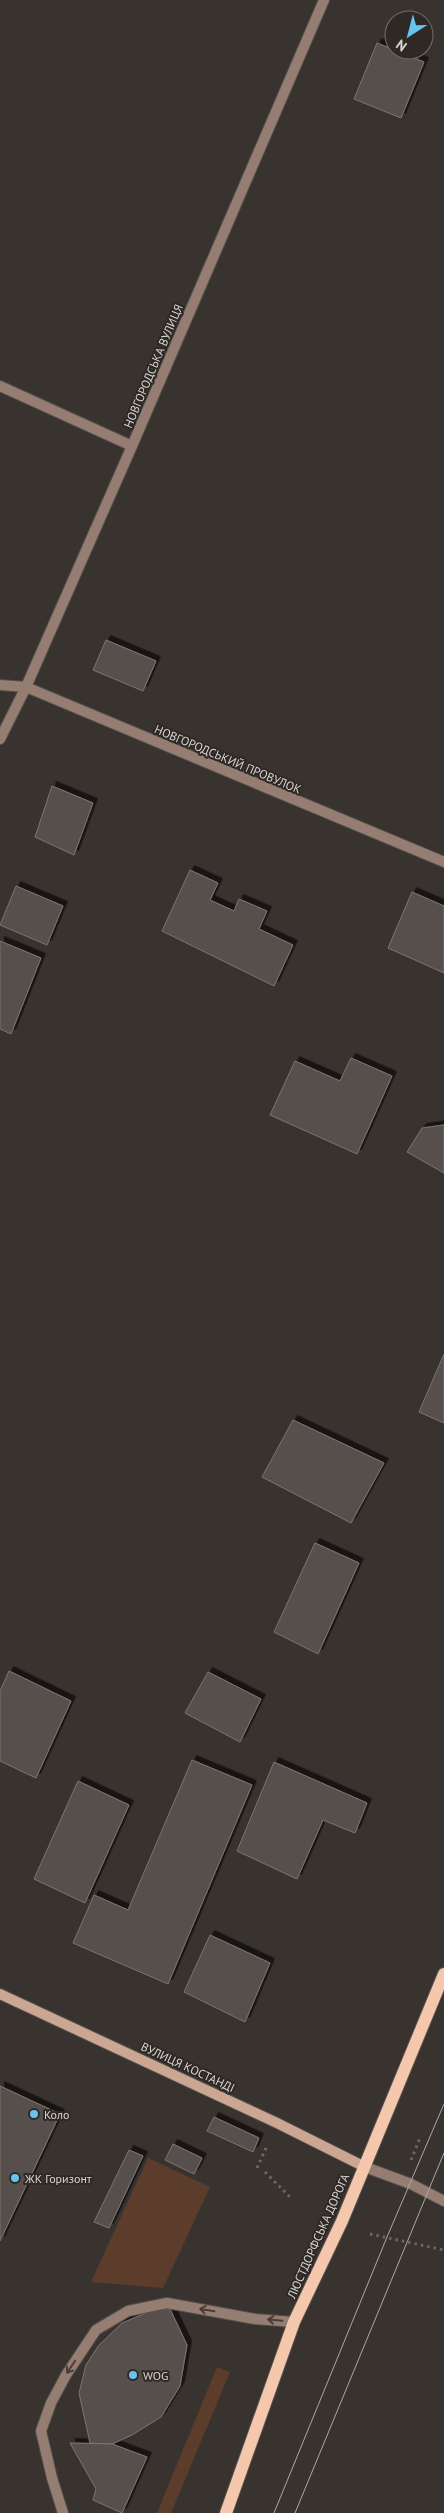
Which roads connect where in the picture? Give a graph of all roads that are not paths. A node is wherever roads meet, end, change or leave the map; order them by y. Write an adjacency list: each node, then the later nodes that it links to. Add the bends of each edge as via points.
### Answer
1 (324, 0): 3 (street, НОВГОРОДСЬКА ВУЛИЦЯ)
2 (0, 386): 3 (street)
3 (132, 446): 5 (street, НОВГОРОДСЬКА ВУЛИЦЯ)
4 (0, 686): 5 (street, НОВГОРОДСЬКИЙ ПРОВУЛОК)
5 (26, 687): 6 (street, НОВГОРОДСЬКА ВУЛИЦЯ); 7 (street, НОВГОРОДСЬКИЙ ПРОВУЛОК)
6 (0, 739)
7 (444, 862)
8 (444, 1974): 10 (main road, ЛЮСТДОРФСЬКА ДОРОГА)
9 (0, 1994): 10 (street, ВУЛИЦЯ КОСТАНДІ)
10 (365, 2166): 11 (street); 12 (main road, ЛЮСТДОРФСЬКА ДОРОГА)
11 (444, 2201)
12 (294, 2322): 13 (street, one-way to 13, via 255,2319 167,2304 128,2311 96,2330 66,2375 41,2431); 14 (main road, ЛЮСТДОРФСЬКА ДОРОГА)
13 (63, 2513)
14 (226, 2513)

